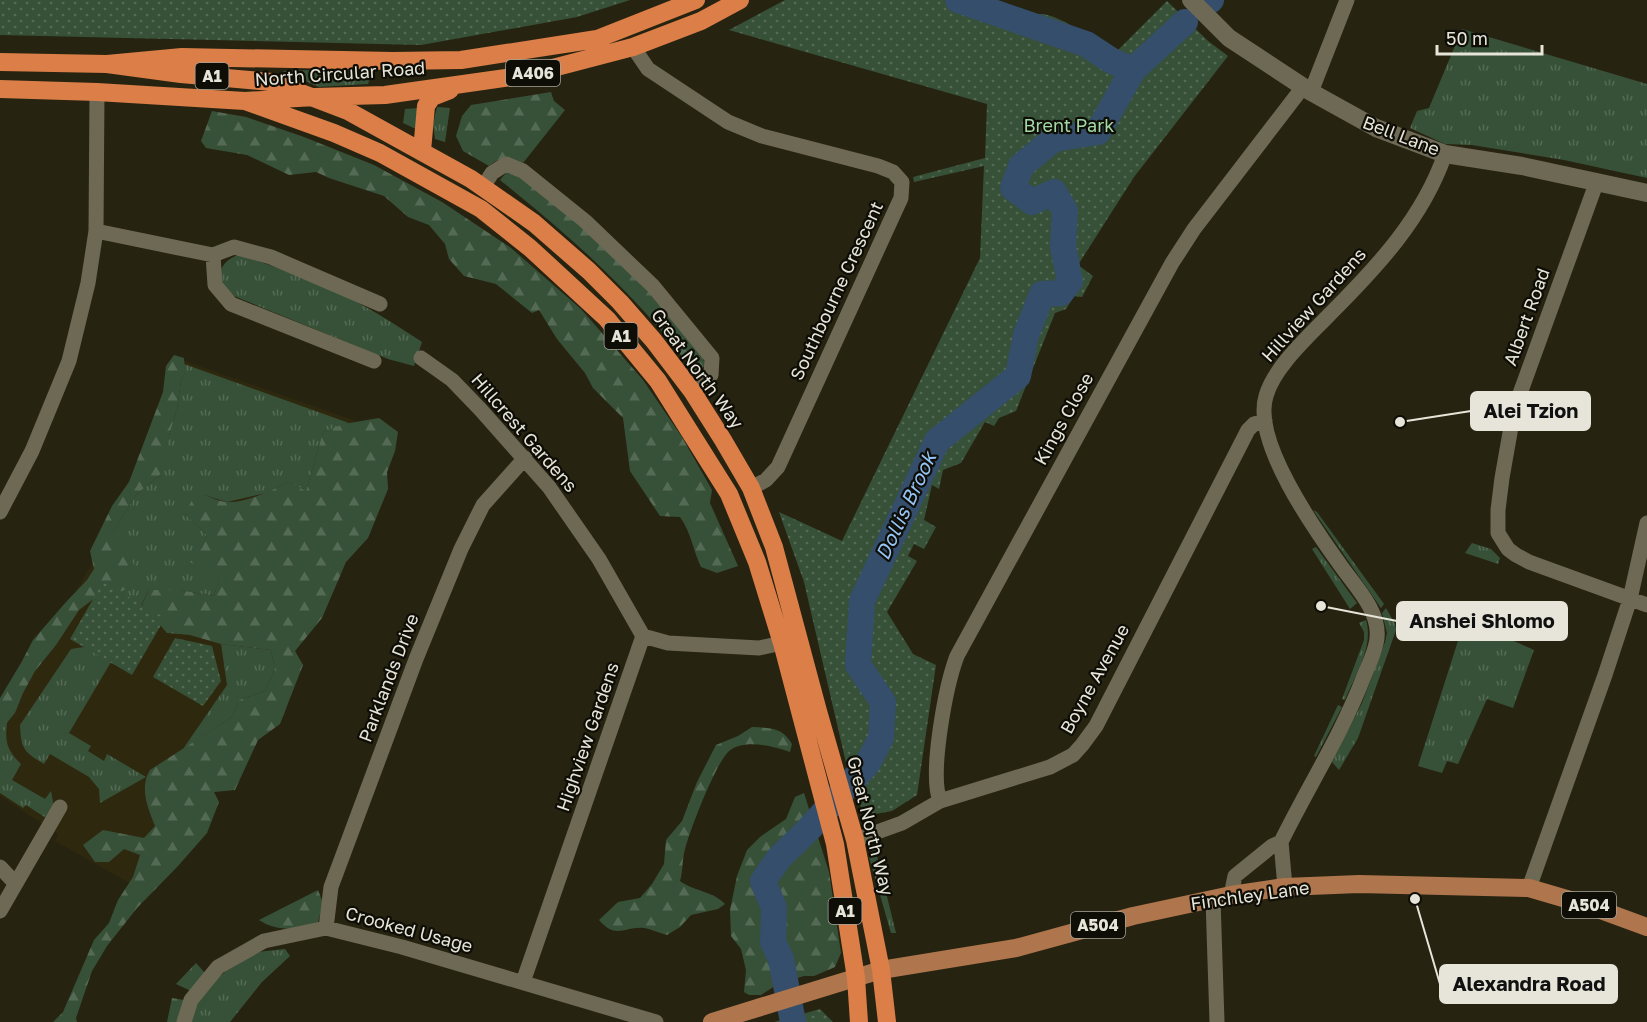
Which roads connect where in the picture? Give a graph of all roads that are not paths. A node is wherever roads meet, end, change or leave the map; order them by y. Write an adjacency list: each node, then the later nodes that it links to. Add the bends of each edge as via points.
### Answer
1 (696, 0): 7 (highway, North Circular Road / A406, via 597,39 461,60 182,57)
2 (740, 0): 5 (highway, North Circular Road / A406, via 701,21)
3 (1191, 0): 10 (street, Bell Lane, via 1229,38)
4 (1347, 0): 10 (street, Kings Close)
5 (633, 47): 8 (highway, North Circular Road / A406, via 526,75); 27 (street, Southbourne Crescent, via 648,69 728,122 762,136 878,166 893,172 902,182 901,198 778,467)
6 (0, 62): 7 (highway, North Circular Road / A406)
7 (107, 64): 12 (highway, Great North Way / A1, via 258,79)
8 (469, 83): 12 (highway, North Circular Road / A406, via 385,95); 14 (highway, via 432,98 426,106)
9 (0, 89): 11 (highway, North Circular Road / A406)
10 (1307, 89): 15 (street, Bell Lane, via 1376,128); 34 (street, Kings Close, via 1194,229 1172,263 957,656 947,687 937,763)
11 (97, 92): 13 (highway, North Circular Road / A406); 19 (street)
12 (315, 97): 13 (highway, North Circular Road / A406); 14 (highway, Great North Way / A1)
13 (245, 101): 33 (highway, A1, via 380,153 481,209 607,319 658,381 729,494 757,562)
14 (422, 151): 17 (highway, Great North Way / A1)
15 (1445, 154): 16 (street, Bell Lane); 25 (street, Hillview Gardens, via 1396,243 1273,380 1266,395)
16 (1597, 181): 18 (street, Bell Lane); 30 (street, Albert Road, via 1514,410 1502,478 1498,533 1516,555)
17 (483, 187): 24 (highway, Great North Way / A1, via 534,223 589,271 654,340); 24 (street, via 492,173 506,164 523,171 585,221 654,286 712,358 711,375)
18 (1647, 193)
19 (96, 231): 20 (street); 28 (street, via 69,361 32,451)
20 (213, 255): 21 (street, via 234,248 271,257); 23 (street, via 215,285 231,304)
21 (380, 304)
22 (421, 358): 26 (street, Hillcrest Gardens, via 452,380)
23 (375, 361)
24 (692, 391): 27 (highway, Great North Way / A1)
25 (1265, 421): 34 (street, Boyne Avenue, via 1248,430 1096,726 1082,745 1073,755 1050,767); 37 (street, Hillview Gardens, via 1290,486 1366,601 1377,630 1375,648 1355,700)
26 (525, 458): 32 (street, Hillcrest Gardens, via 599,559); 46 (street, Parklands Drive, via 483,505 461,549 331,887)
27 (751, 488): 36 (highway, Great North Way / A1, via 774,547)
28 (0, 512)
29 (1647, 523): 30 (street)
30 (1630, 599): 31 (street, Albert Road); 41 (street)
31 (1647, 604)
32 (644, 636): 33 (street, via 668,644 759,648); 49 (street, Highview Gardens)
33 (782, 644): 48 (highway, A1, via 835,844)
34 (940, 801): 36 (street, Boyne Avenue, via 903,823)
35 (60, 807): 39 (street)
36 (855, 840): 47 (highway, Great North Way / A1)
37 (1281, 842): 40 (street); 42 (street, Hillview Gardens, via 1235,876)
38 (0, 867): 39 (street)
39 (15, 883): 44 (street)
40 (1285, 887): 41 (main road, Finchley Lane / A504, via 1359,884); 42 (main road, Finchley Lane / A504)
41 (1529, 888): 45 (main road, Finchley Lane / A504)
42 (1231, 895): 43 (main road, Finchley Lane / A504)
43 (1212, 899): 47 (main road, Finchley Lane / A504, via 1016,948); 55 (street)
44 (0, 911)
45 (1647, 927)
46 (326, 928): 49 (street, Crooked Usage); 50 (street, Crooked Usage, via 264,941 218,967 191,1000)
47 (881, 970): 48 (main road, Finchley Lane / A504); 54 (highway, Great North Way / A1)
48 (856, 978): 52 (main road, A504); 53 (highway, A1)
49 (522, 982): 51 (street, Crooked Usage)
50 (184, 1022)
51 (656, 1022)
52 (711, 1022)
53 (859, 1022)
54 (887, 1022)
55 (1217, 1022)

